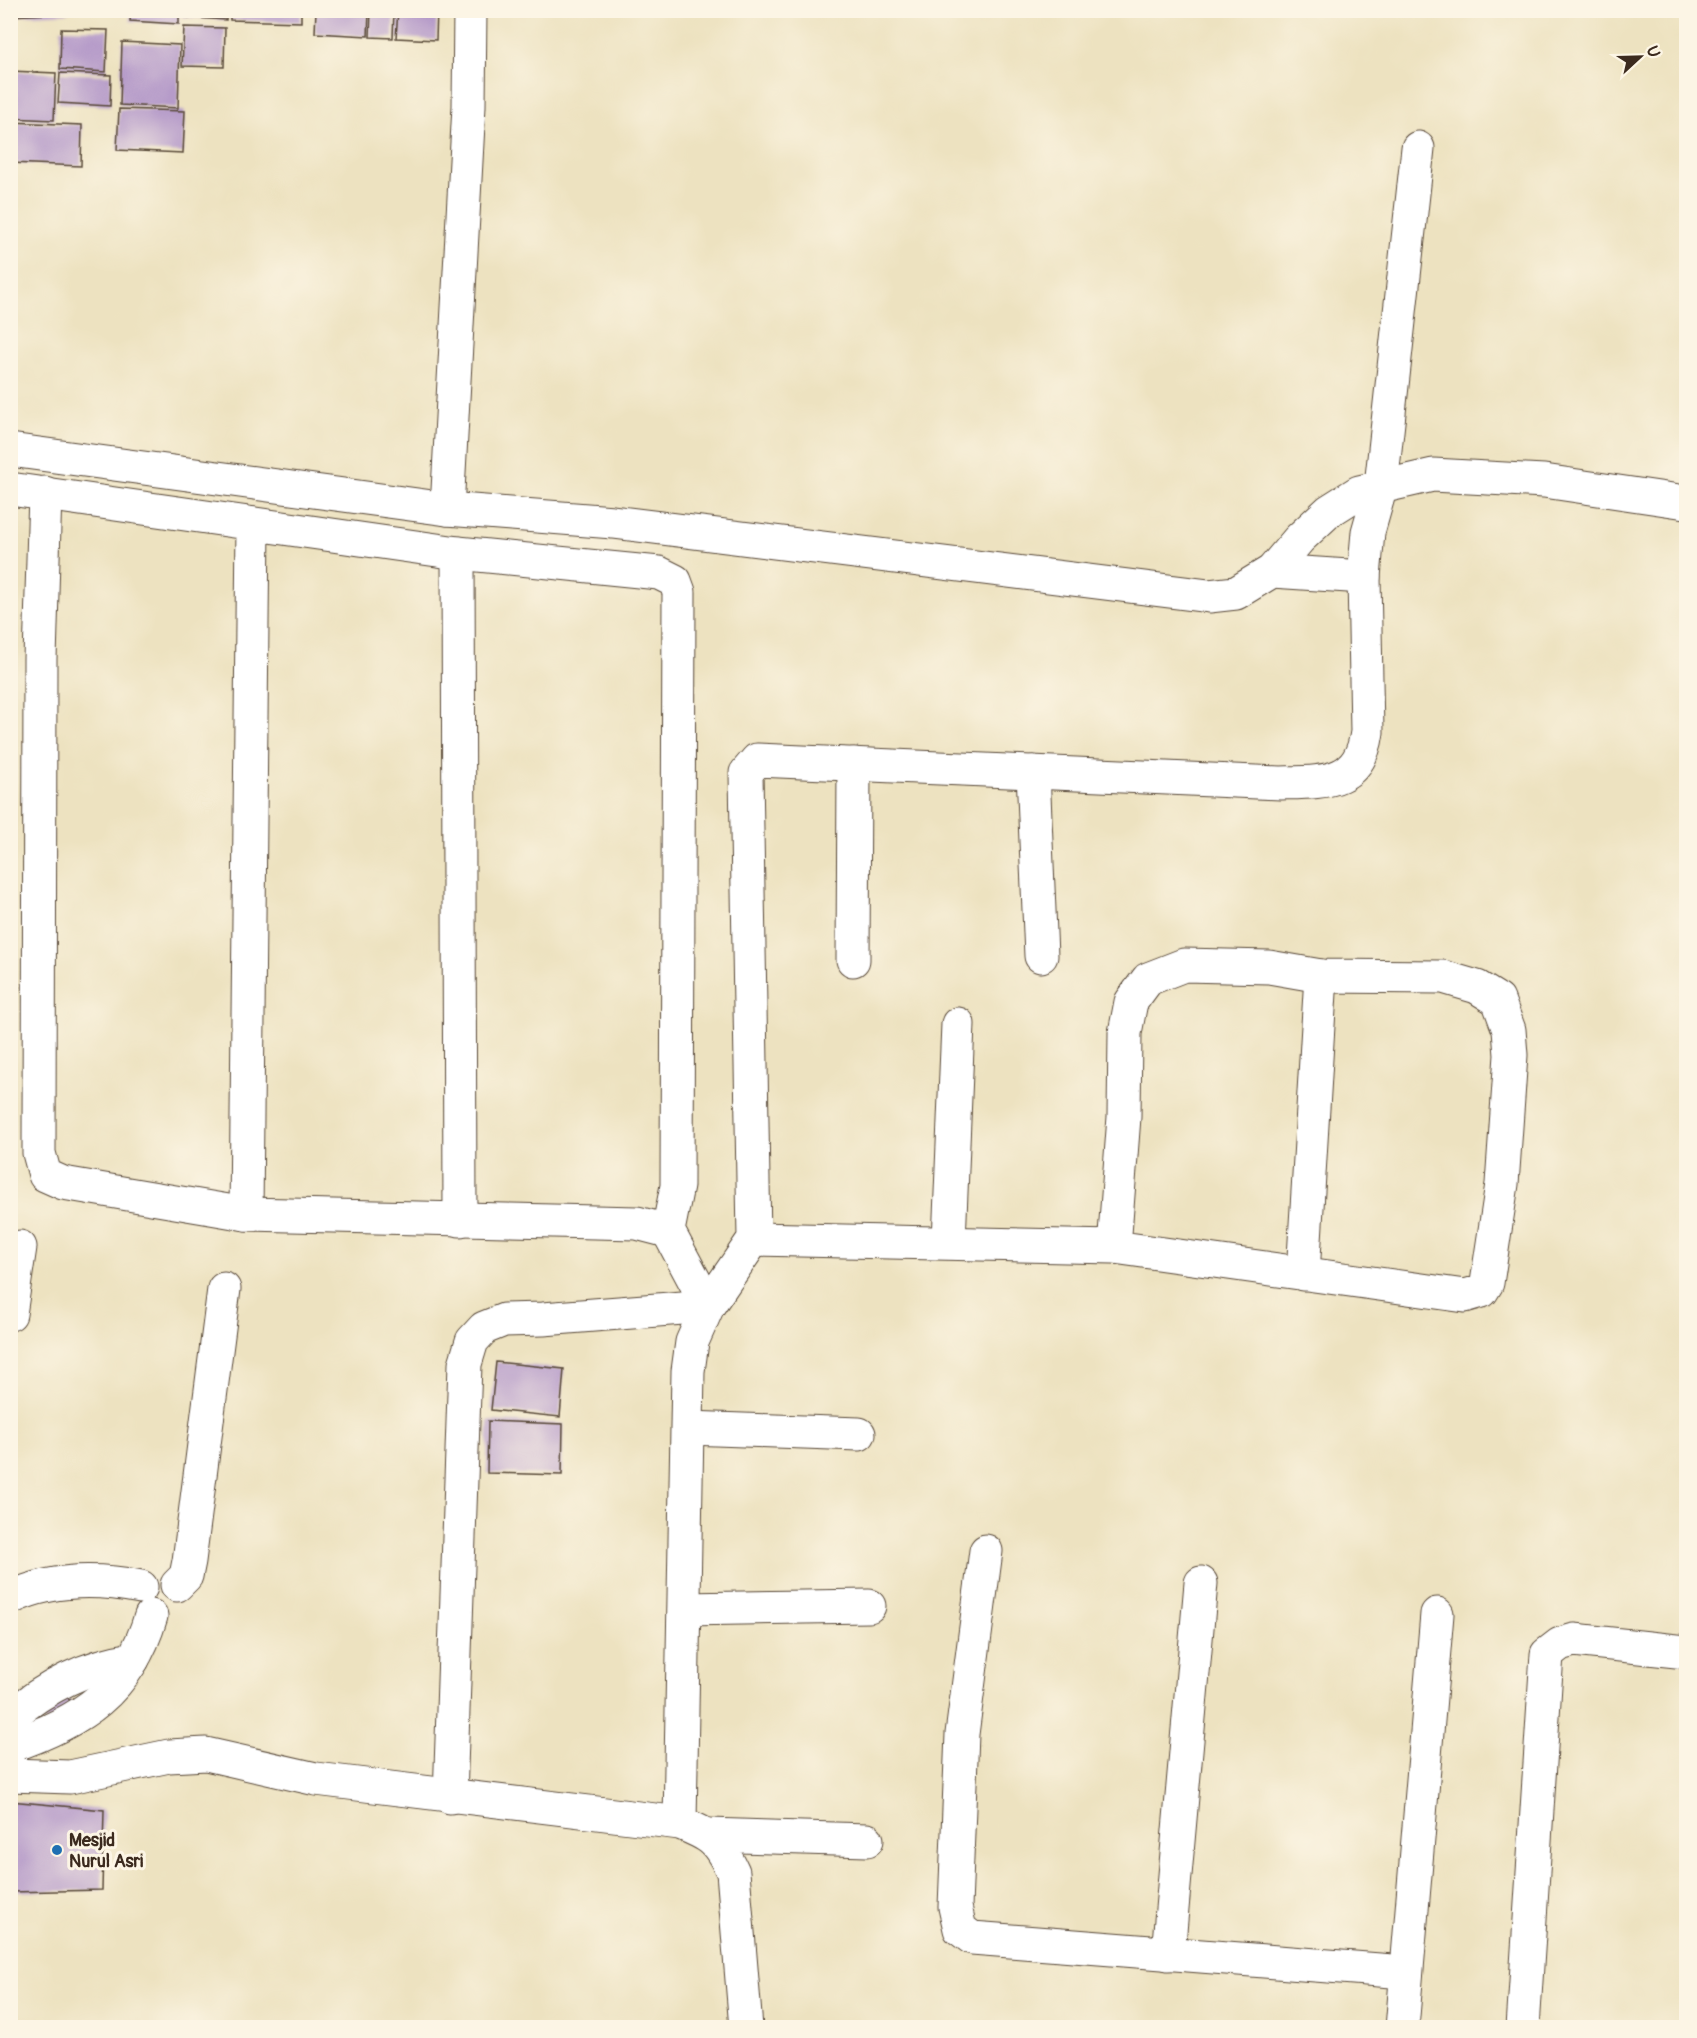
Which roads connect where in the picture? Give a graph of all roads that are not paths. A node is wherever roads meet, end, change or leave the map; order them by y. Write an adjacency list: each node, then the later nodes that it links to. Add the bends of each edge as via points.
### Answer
1 (470, 10): 9 (street, via 469,106)
2 (1418, 148): 5 (street)
3 (10, 450): 4 (street)
4 (179, 474): 9 (street); 10 (street)
5 (1381, 486): 8 (street, via 1433,475 1544,481); 13 (street, via 1359,492 1329,511); 14 (street, via 1368,532)
6 (10, 489): 7 (street)
7 (45, 493): 10 (street); 21 (street, via 40,659 39,1154 45,1175 63,1183)
8 (1686, 502)
9 (447, 508): 13 (street, via 613,522 1209,596 1236,593)
10 (176, 511): 11 (street)
11 (254, 524): 12 (street); 21 (street)
12 (458, 553): 22 (street); 23 (street, via 659,573 675,581 679,592 677,1186)
13 (1272, 571): 14 (street)
14 (1364, 577): 16 (street, via 1368,732 1365,751 1348,772 1320,782 1281,783)
15 (854, 764): 16 (street); 18 (street); 24 (street, via 757,760 746,773)
16 (1033, 772): 17 (street)
17 (1041, 956)
18 (853, 960)
19 (1321, 976): 27 (street, via 1269,967 1184,965 1148,979 1131,1002 1125,1033 1124,1117); 28 (street); 28 (street, via 1443,977 1477,987 1498,1000 1509,1030 1511,1055 1502,1184 1487,1283 1482,1291 1465,1296)
20 (958, 1024): 25 (street)
21 (246, 1214): 22 (street)
22 (460, 1220): 23 (street, via 637,1223)
23 (668, 1231): 30 (street)
24 (754, 1239): 25 (street); 30 (street)
25 (949, 1241): 27 (street)
26 (20, 1247): 31 (street)
27 (1114, 1247): 28 (street)
28 (1303, 1274)
29 (224, 1289): 37 (street, via 186,1576 177,1585 159,1575 148,1579)
30 (708, 1306): 32 (street, via 691,1352); 46 (street, via 504,1320 484,1328 472,1341 465,1364)
31 (10, 1314)
32 (688, 1428): 33 (street); 39 (street)
33 (859, 1434)
34 (986, 1551): 49 (street, via 962,1734 955,1907 960,1929 972,1938)
35 (1201, 1583): 49 (street)
36 (10, 1598): 37 (street, via 31,1588 109,1581)
37 (146, 1602): 42 (street, via 144,1640)
38 (869, 1606): 39 (street)
39 (685, 1609): 47 (street)
40 (1437, 1614): 50 (street)
41 (1686, 1652): 53 (street, via 1574,1640 1547,1654)
42 (133, 1659): 43 (street, via 107,1663 76,1675 29,1701); 44 (street, via 119,1682 94,1706 45,1734)
43 (10, 1717)
44 (10, 1746)
45 (10, 1775): 46 (street, via 70,1777 169,1756 206,1754 316,1779)
46 (450, 1797): 47 (street)
47 (695, 1829): 48 (street); 51 (street, via 724,1852 733,1872)
48 (867, 1840)
49 (1168, 1954): 50 (street)
50 (1405, 1972): 52 (street)
51 (746, 2028)
52 (1402, 2028)
53 (1523, 2028)

